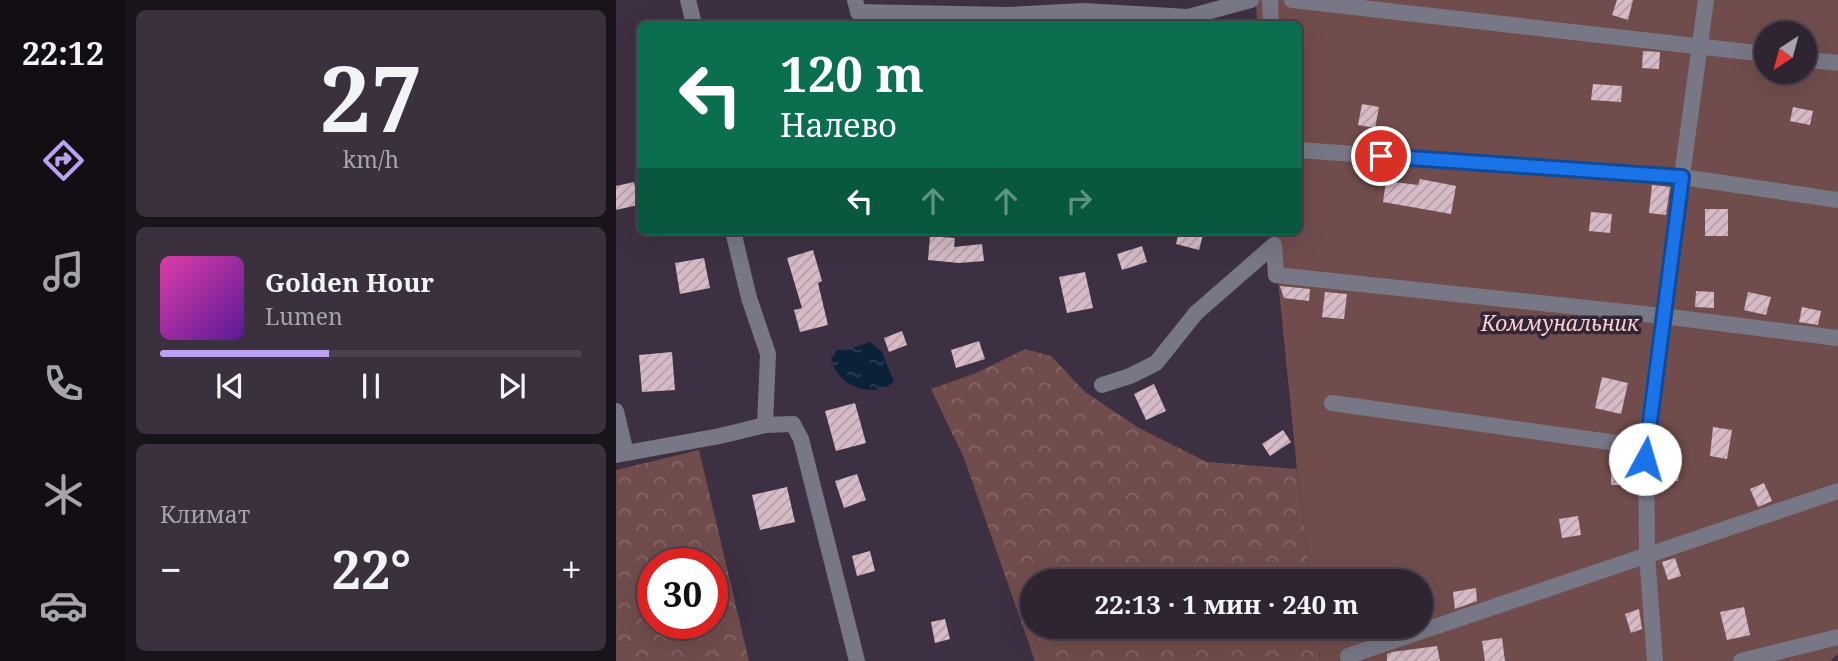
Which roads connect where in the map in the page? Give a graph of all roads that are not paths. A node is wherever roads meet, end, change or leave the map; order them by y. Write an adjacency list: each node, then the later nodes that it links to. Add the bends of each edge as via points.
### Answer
1 (688, 0): 7 (street)
2 (855, 0): 3 (street, via 858,12 1007,15 1083,11 1188,17)
3 (1251, 0)
4 (1270, 0): 8 (street)
5 (1292, 0): 9 (street)
6 (1706, 0): 9 (street)
7 (693, 21)
8 (1271, 21)
9 (1698, 45): 10 (street); 14 (street)
10 (1754, 52)
11 (1817, 61): 12 (street)
12 (1838, 63)
13 (1302, 150): 14 (street)
14 (1682, 177): 15 (street); 19 (street)
15 (1838, 200)
16 (734, 235): 24 (street, via 768,354)
17 (1276, 235): 18 (street)
18 (1276, 275): 19 (street); 21 (street, via 1273,245 1196,313 1156,363)
19 (1663, 316): 20 (street); 25 (street)
20 (1838, 338)
21 (1102, 385)
22 (1332, 403): 25 (street, via 1624,444)
23 (616, 411): 26 (street)
24 (765, 425): 26 (street); 31 (street, via 793,424 801,439)
25 (1646, 440): 28 (street)
26 (621, 454)
27 (1838, 491): 28 (street)
28 (1647, 555): 30 (street); 32 (street)
29 (1838, 636): 33 (street)
30 (1348, 656)
31 (857, 661)
32 (1655, 661)
33 (1741, 661)

